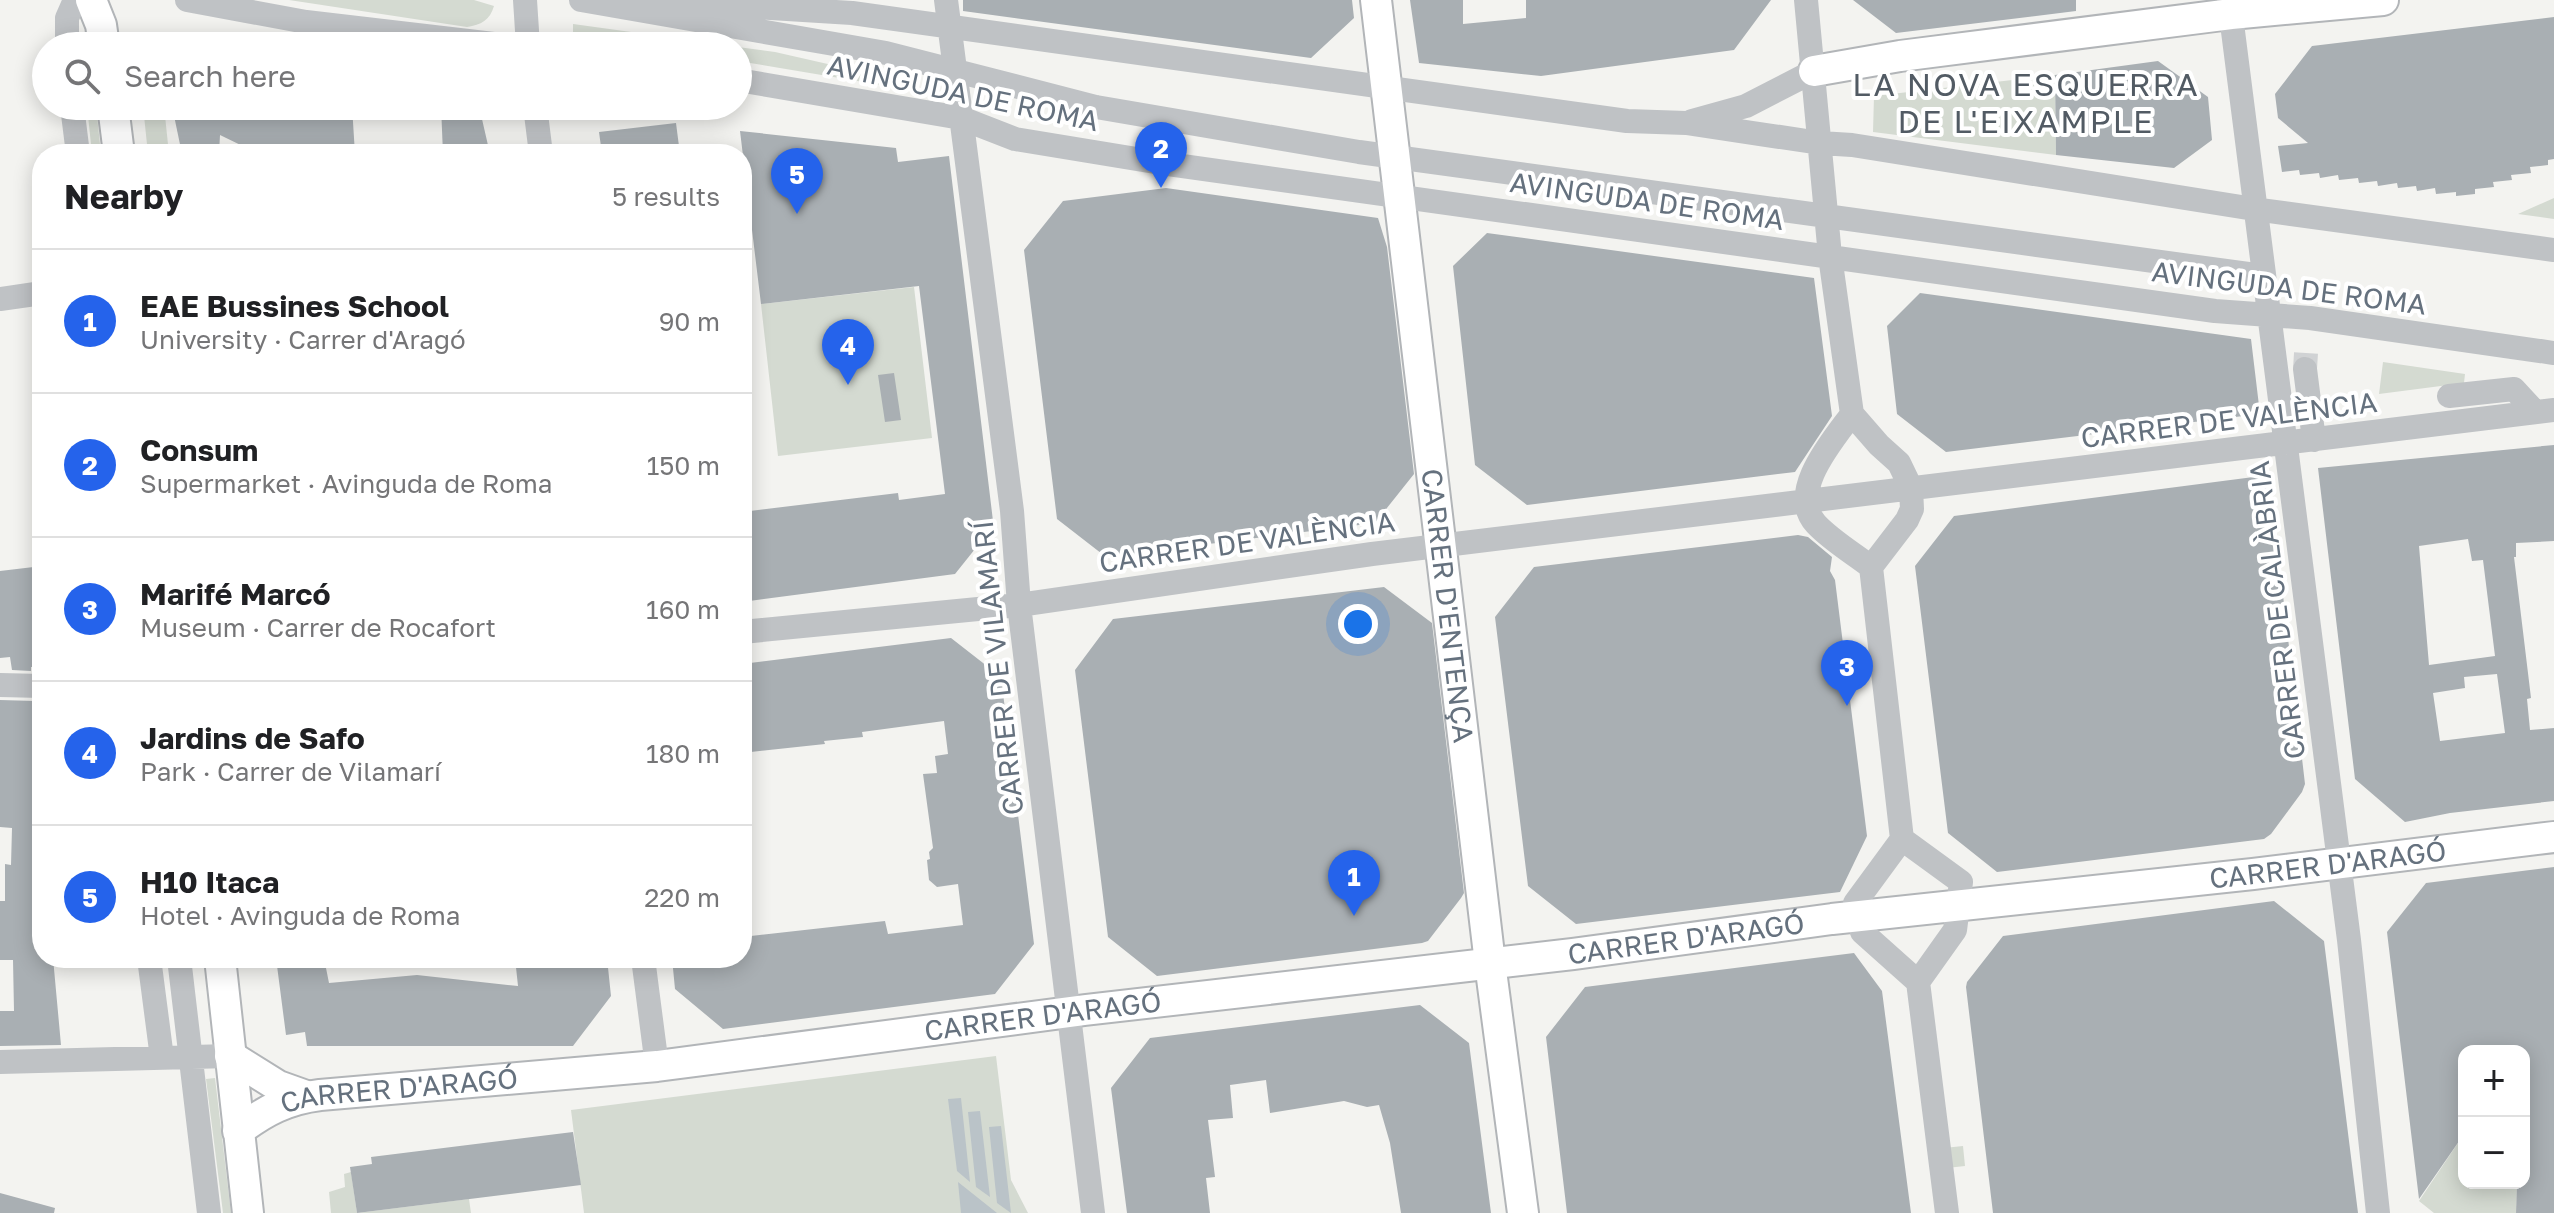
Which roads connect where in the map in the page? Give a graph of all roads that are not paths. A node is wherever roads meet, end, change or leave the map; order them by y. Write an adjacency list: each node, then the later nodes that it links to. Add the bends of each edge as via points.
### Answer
1 (75, 0): 13 (street)
2 (91, 0): 14 (main road)
3 (187, 0): 15 (street)
4 (525, 0): 16 (street)
5 (581, 0): 11 (street, AVINGUDA DE ROMA)
6 (946, 0): 12 (street)
7 (1376, 0): 20 (main road, CARRER D'ENTENÇA)
8 (1806, 0): 18 (street)
9 (2383, 0): 10 (main road)
10 (2230, 7): 18 (main road); 32 (street, CARRER DE CALÀBRIA)
11 (641, 9): 12 (street, AVINGUDA DE ROMA, via 803,9); 17 (street, AVINGUDA DE ROMA)
12 (949, 26): 17 (street, CARRER DE VILAMARÍ); 20 (street, AVINGUDA DE ROMA)
13 (67, 32)
14 (102, 32)
15 (391, 32)
16 (527, 32)
17 (954, 70): 21 (street, CARRER DE VILAMARÍ); 30 (street, AVINGUDA DE ROMA, via 1096,107)
18 (1814, 71): 25 (street, via 1746,106); 26 (street)
19 (752, 82): 21 (street, AVINGUDA DE ROMA)
20 (1385, 87): 25 (street, AVINGUDA DE ROMA, via 1627,121); 30 (main road, CARRER D'ENTENÇA)
21 (961, 118): 31 (street, AVINGUDA DE ROMA, via 1015,139); 51 (street, CARRER DE VILAMARÍ, via 1012,511)
22 (74, 120): 27 (street)
23 (115, 120): 28 (main road)
24 (537, 120): 29 (street)
25 (1686, 123): 26 (street, AVINGUDA DE ROMA)
26 (1820, 143): 32 (street, AVINGUDA DE ROMA); 33 (street)
27 (77, 144)
28 (118, 144)
29 (540, 144)
30 (1394, 156): 31 (main road, CARRER D'ENTENÇA); 33 (street, AVINGUDA DE ROMA)
31 (1399, 197): 35 (street, AVINGUDA DE ROMA); 49 (main road, CARRER D'ENTENÇA)
32 (2254, 209): 34 (street); 36 (street, CARRER DE CALÀBRIA)
33 (1827, 215): 35 (street); 36 (street, AVINGUDA DE ROMA)
34 (2554, 250)
35 (1830, 256): 39 (street, AVINGUDA DE ROMA); 44 (street)
36 (2263, 276): 39 (street, CARRER DE CALÀBRIA)
37 (32, 294): 38 (street)
38 (0, 299)
39 (2269, 315): 40 (street, AVINGUDA DE ROMA); 46 (street, CARRER DE CALÀBRIA)
40 (2554, 353)
41 (2305, 369): 45 (street)
42 (2449, 396): 43 (street, via 2514,389)
43 (2544, 411): 45 (street, CARRER DE VALÈNCIA)
44 (1852, 414): 47 (street, via 1899,463); 48 (street, via 1808,483)
45 (2314, 440): 46 (street, CARRER DE VALÈNCIA)
46 (2287, 443): 47 (street, CARRER DE VALÈNCIA); 57 (street, CARRER DE CALÀBRIA)
47 (1911, 488): 48 (street, CARRER DE VALÈNCIA); 50 (street, via 1907,520)
48 (1807, 501): 49 (street, CARRER DE VALÈNCIA); 50 (street, via 1813,522)
49 (1440, 545): 51 (street, CARRER DE VALÈNCIA); 60 (main road, CARRER D'ENTENÇA)
50 (1871, 567): 56 (street)
51 (1019, 605): 52 (street, CARRER DE VALÈNCIA); 66 (street, CARRER DE VILAMARÍ)
52 (752, 631)
53 (0, 685): 54 (street)
54 (32, 686)
55 (2554, 837): 57 (main road, CARRER D'ARAGÓ)
56 (1902, 839): 58 (street, via 1961,882); 59 (street, via 1855,903)
57 (2339, 863): 58 (main road, CARRER D'ARAGÓ); 79 (street, CARRER DE CALÀBRIA)
58 (1960, 905): 59 (main road, CARRER D'ARAGÓ); 65 (street, via 1955,930)
59 (1856, 917): 60 (main road, CARRER D'ARAGÓ); 65 (street, via 1862,932)
60 (1490, 963): 66 (main road, CARRER D'ARAGÓ); 77 (main road, CARRER D'ENTENÇA)
61 (150, 968): 69 (street)
62 (180, 968): 67 (street)
63 (221, 968): 68 (main road)
64 (644, 968): 71 (street)
65 (1918, 982): 78 (street)
66 (1068, 1013): 71 (main road, CARRER D'ARAGÓ); 76 (street, CARRER DE VILAMARÍ)
67 (190, 1056): 68 (street); 69 (street); 74 (street)
68 (230, 1056): 72 (main road, via 278,1086); 73 (main road)
69 (162, 1058): 70 (street)
70 (0, 1062)
71 (657, 1066): 72 (main road, CARRER D'ARAGÓ)
72 (306, 1096): 73 (main road, CARRER D'ARAGÓ, via 261,1113)
73 (238, 1131): 75 (main road)
74 (209, 1213)
75 (248, 1213)
76 (1093, 1213)
77 (1523, 1213)
78 (1947, 1213)
79 (2378, 1213)

